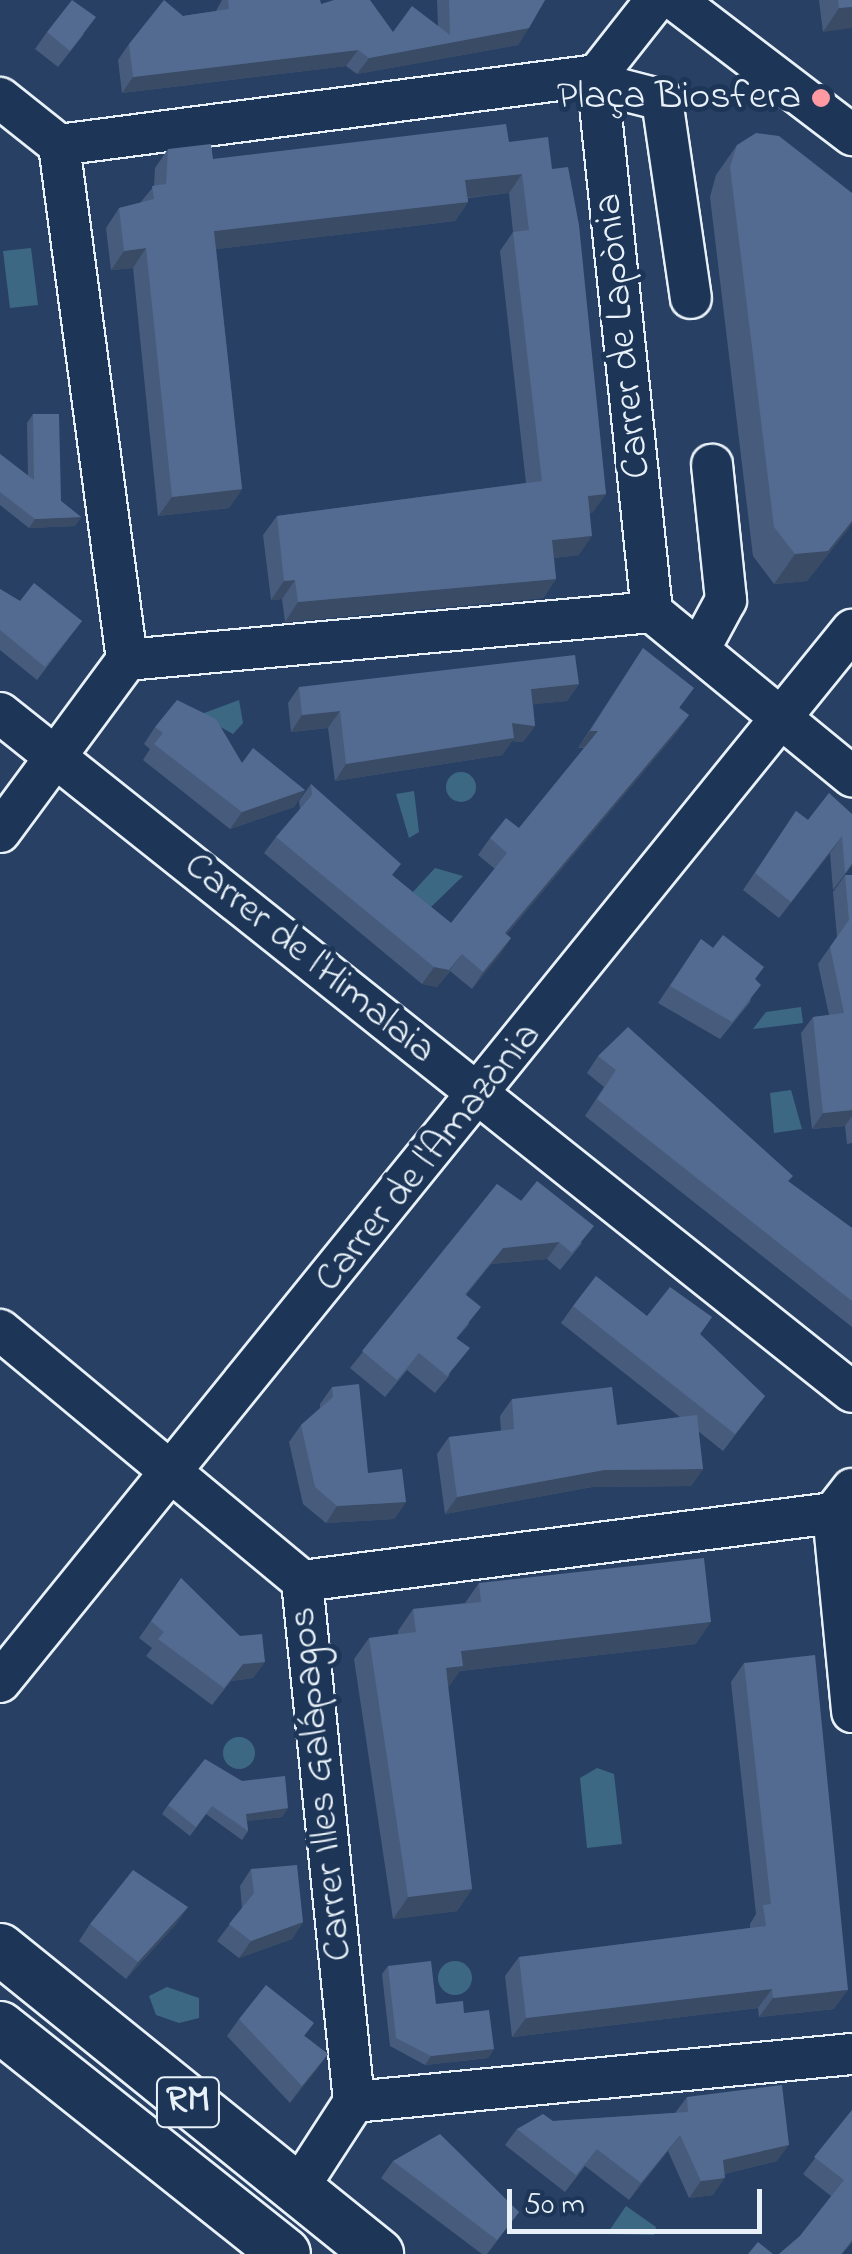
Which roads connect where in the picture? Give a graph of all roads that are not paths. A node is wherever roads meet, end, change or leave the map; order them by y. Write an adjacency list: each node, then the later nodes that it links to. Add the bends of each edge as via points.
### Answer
1 (656, 0): 3 (street)
2 (675, 0): 5 (street)
3 (599, 90): 6 (street); 7 (street, via 620,88 662,100); 9 (street, Carrer de Lapònia)
4 (0, 98): 6 (street)
5 (852, 136)
6 (59, 145): 12 (street)
7 (690, 298)
8 (712, 466): 11 (street, via 726,600)
9 (652, 612): 11 (street); 12 (street)
10 (852, 630): 14 (street, Carrer de l'Amazònia)
11 (699, 650): 14 (street)
12 (127, 660): 15 (street)
13 (0, 713): 15 (street, Carrer de l'Himalaia)
14 (785, 720): 16 (street); 18 (street, Carrer de l'Amazònia)
15 (56, 758): 17 (street); 18 (street, Carrer de l'Himalaia)
16 (852, 776)
17 (0, 832)
18 (480, 1096): 20 (street, Carrer de l'Himalaia); 21 (street, Carrer de l'Amazònia)
19 (0, 1330): 21 (street)
20 (852, 1392)
21 (174, 1470): 23 (street); 24 (street, Carrer de l'Amazònia)
22 (842, 1501): 23 (street, Carrer Illes Galápagos); 25 (street, Carrer Illes Galápagos)
23 (302, 1581): 29 (street, Carrer Illes Galápagos)
24 (0, 1682)
25 (852, 1712)
26 (0, 1949): 30 (main road, RM)
27 (0, 2027): 31 (main road, RM)
28 (852, 2054): 29 (street)
29 (354, 2102): 30 (street)
30 (298, 2190): 32 (main road, RM)
31 (285, 2254)
32 (378, 2254)

